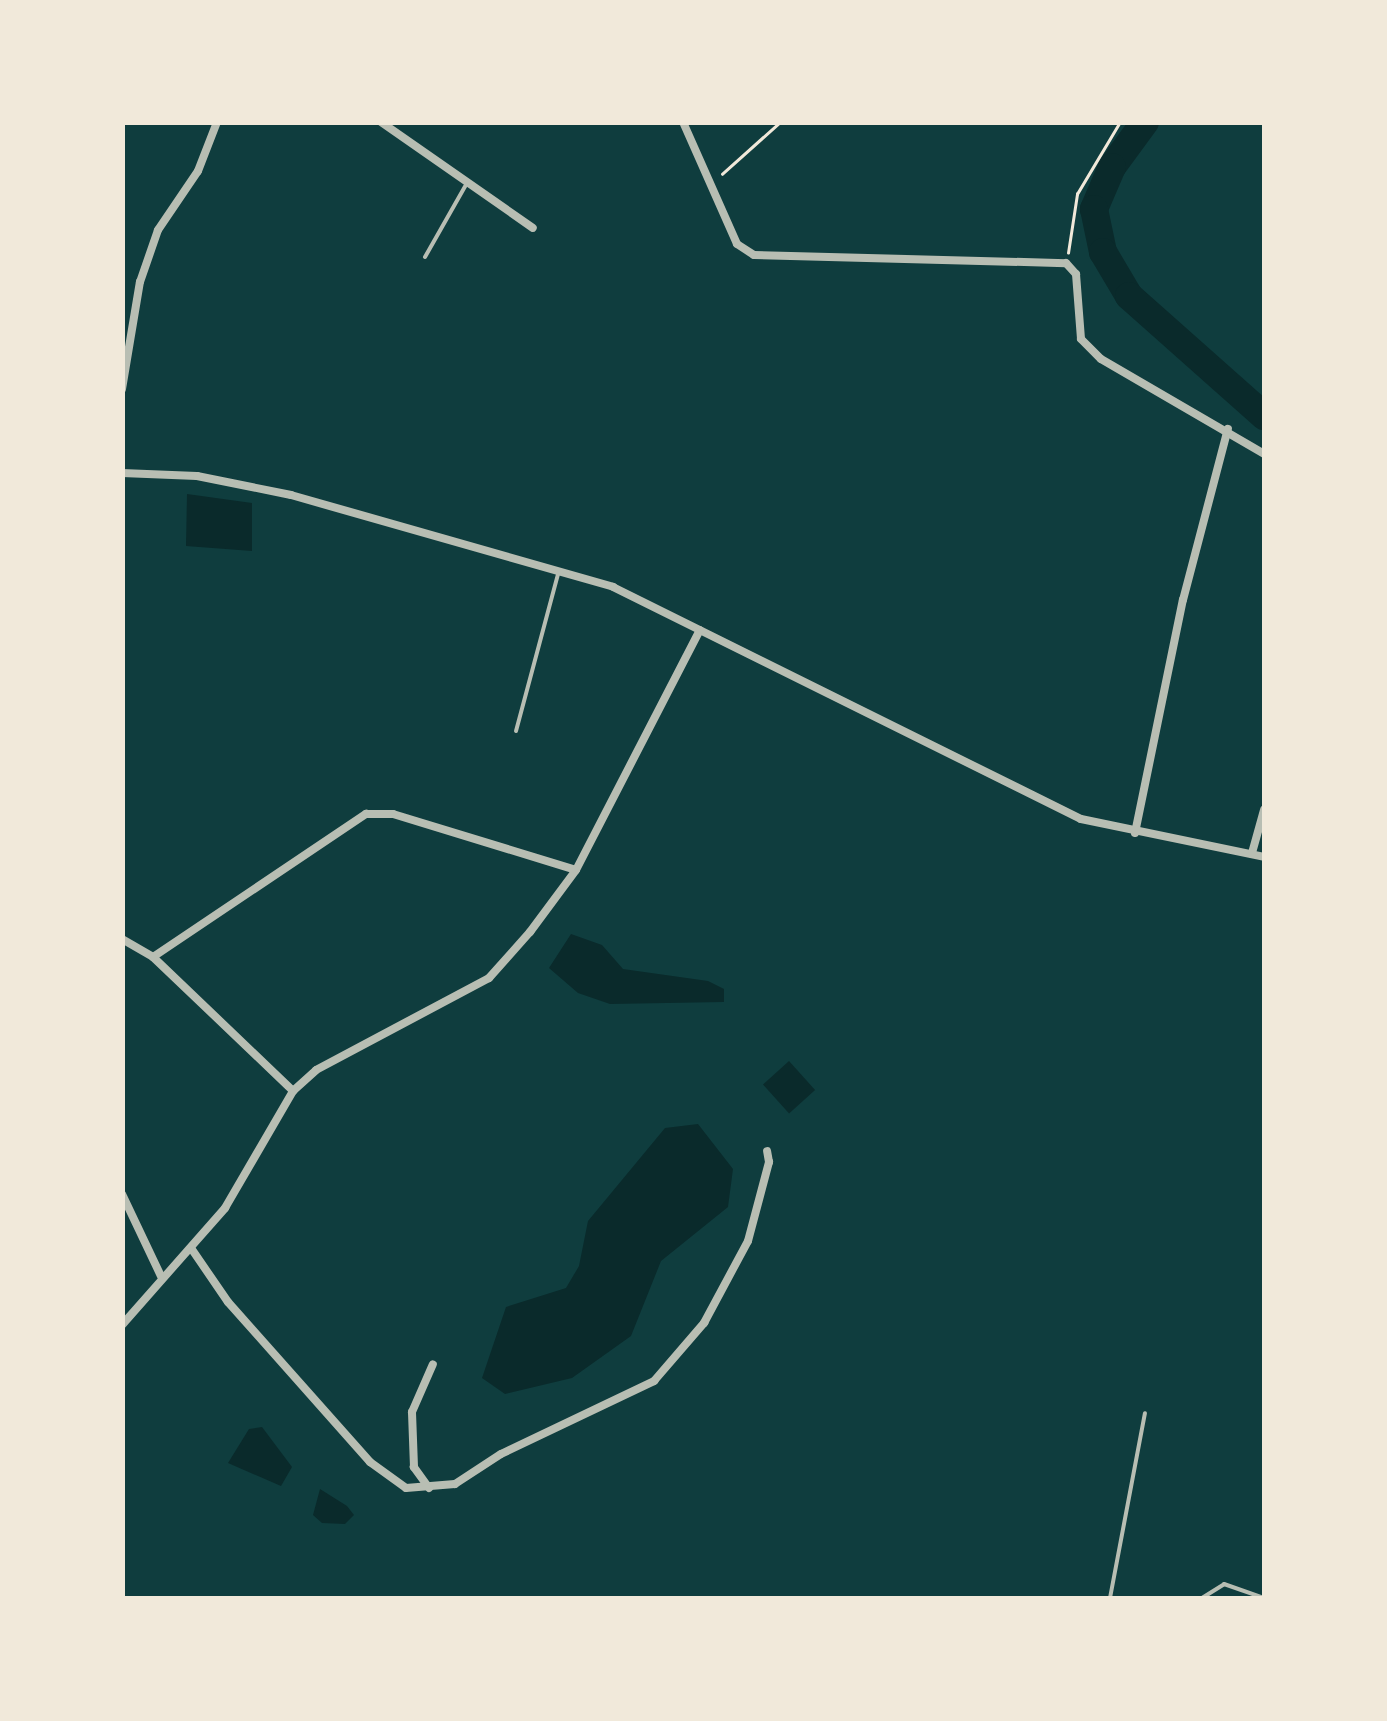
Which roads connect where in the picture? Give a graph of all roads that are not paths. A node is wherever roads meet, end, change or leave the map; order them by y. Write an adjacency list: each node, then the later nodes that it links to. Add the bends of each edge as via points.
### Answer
1 (217, 122): 7 (street, via 198,171 158,230 140,282)
2 (381, 122): 4 (street)
3 (683, 122): 8 (street, via 738,244 754,255 1066,262 1076,274 1081,340 1100,359)
4 (468, 182): 5 (street); 6 (lane)
5 (532, 228)
6 (425, 258)
7 (122, 389)
8 (1228, 429): 9 (street); 15 (street, via 1183,600)
9 (1264, 454)
10 (122, 473): 11 (street, via 197,476 291,495)
11 (560, 569): 12 (street, via 614,586); 13 (lane)
12 (700, 630): 15 (street, via 1081,818); 18 (street)
13 (516, 732)
14 (1264, 810): 16 (street)
15 (1135, 834): 16 (street)
16 (1252, 854): 17 (street)
17 (1264, 857)
18 (576, 870): 20 (street, via 393,814 366,814); 21 (street, via 489,978 316,1070)
19 (122, 939): 20 (street)
20 (153, 957): 21 (street)
21 (293, 1091): 24 (street, via 225,1208)
22 (766, 1150): 29 (street, via 769,1162 748,1241 704,1323 654,1381 500,1454 455,1484)
23 (122, 1194): 25 (street)
24 (191, 1248): 25 (street); 29 (street, via 228,1302 370,1462 406,1488)
25 (161, 1276): 26 (street)
26 (122, 1325)
27 (433, 1364): 29 (street, via 412,1412 414,1467)
28 (1145, 1413): 30 (lane)
29 (429, 1488)
30 (1110, 1598)
31 (1202, 1598): 32 (lane, via 1224,1584)
32 (1264, 1598)

